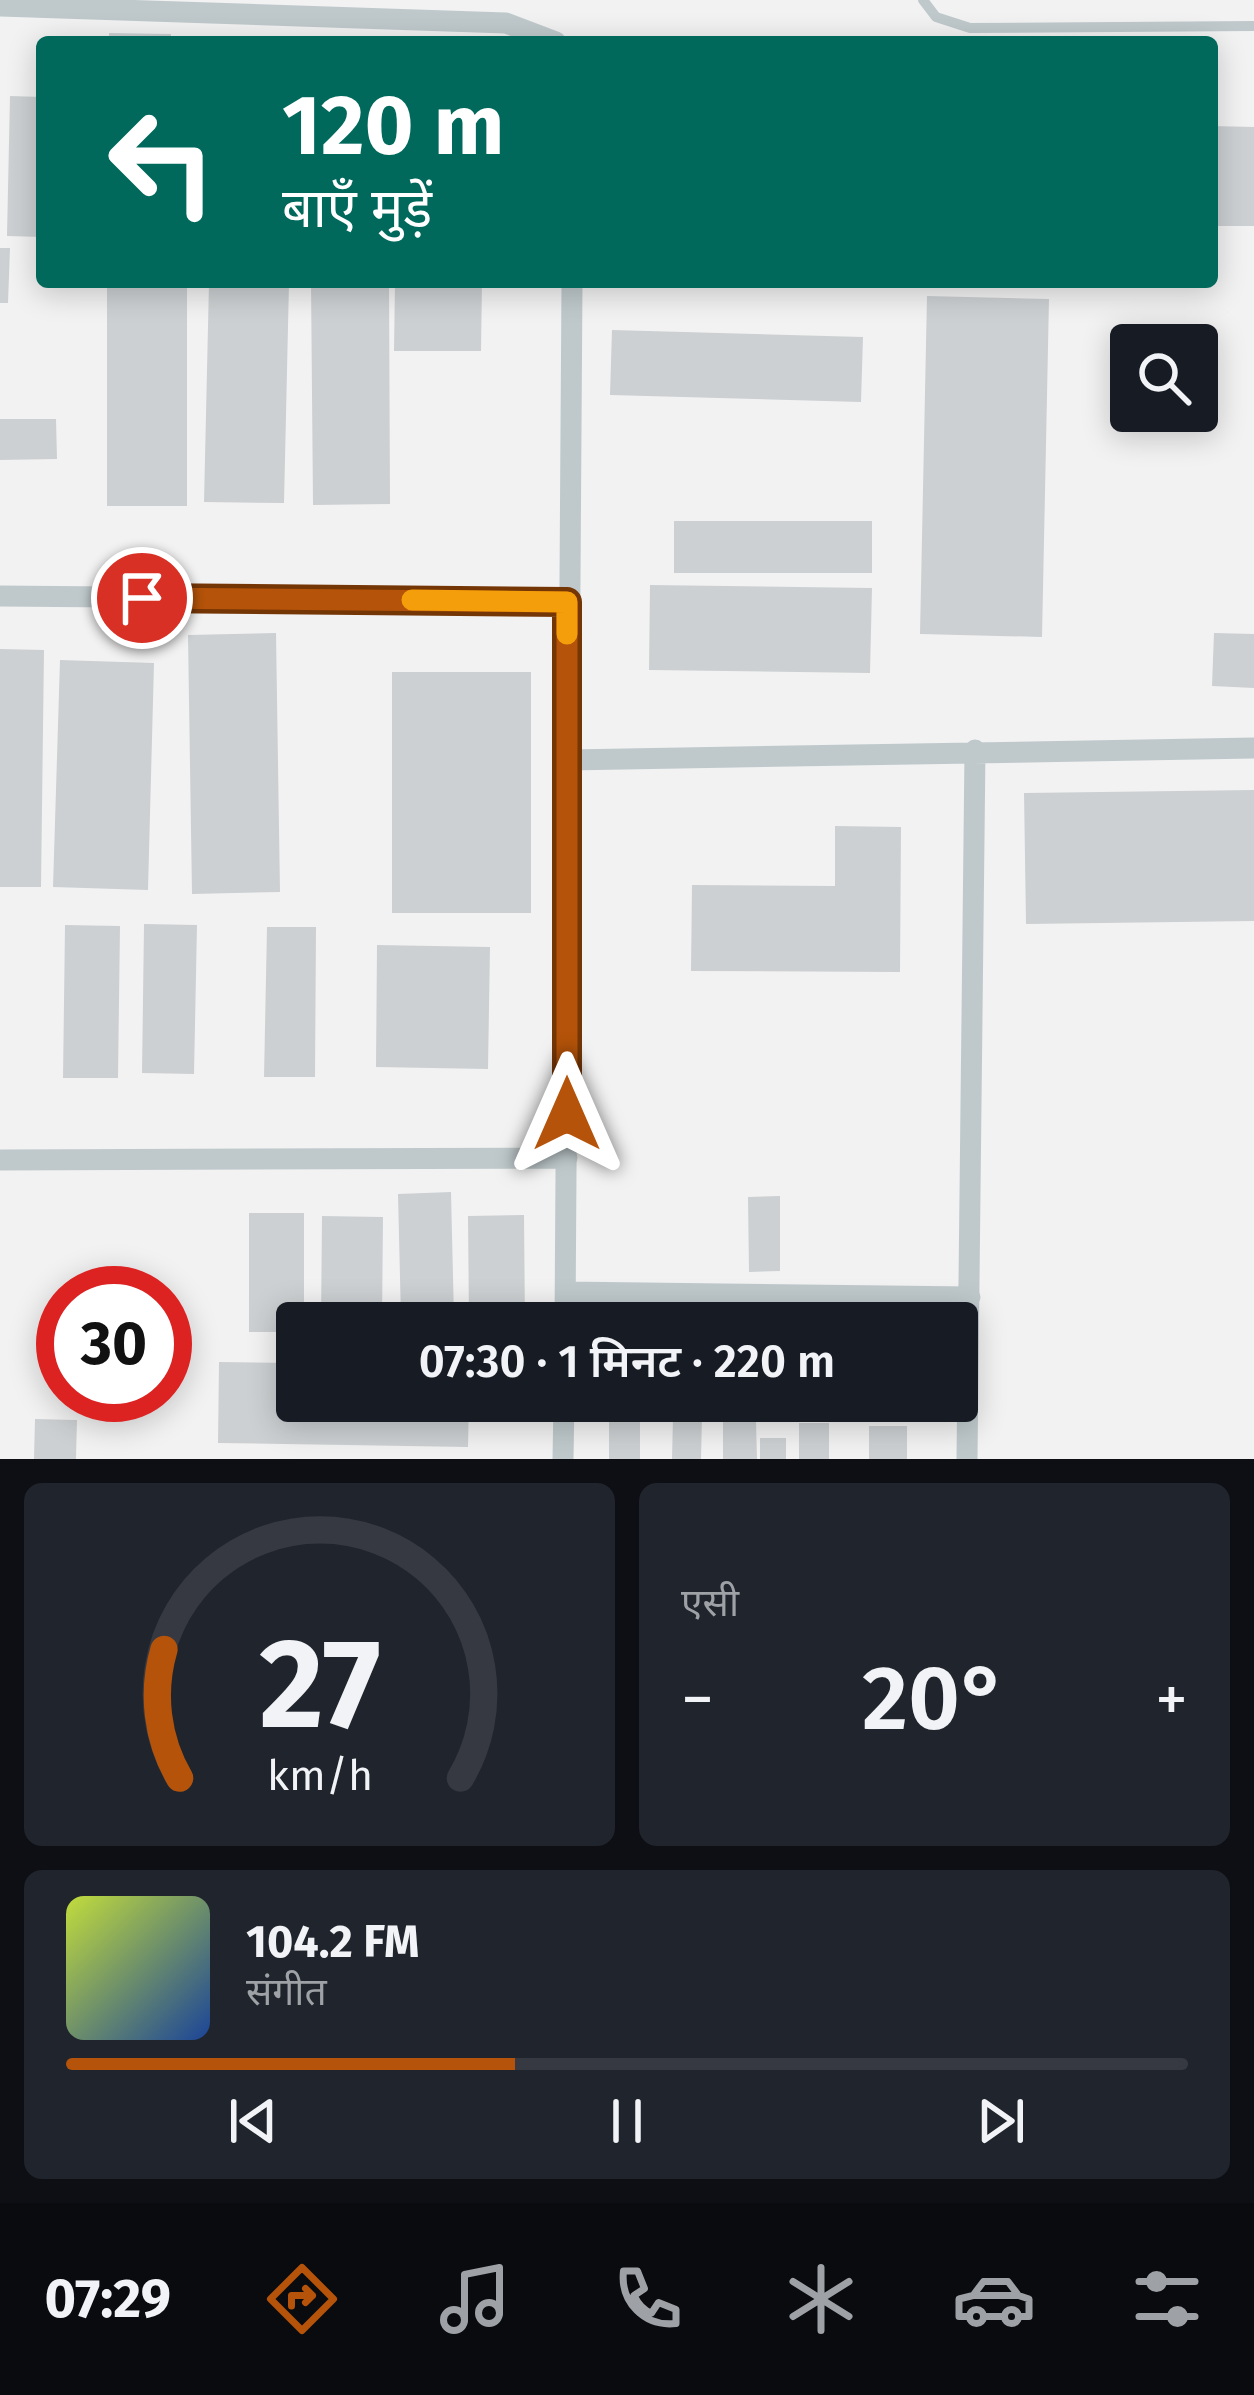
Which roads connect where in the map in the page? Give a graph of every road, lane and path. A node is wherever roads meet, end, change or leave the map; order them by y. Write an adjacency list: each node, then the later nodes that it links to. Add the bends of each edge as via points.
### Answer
1 (923, 0): 3 (lane, via 936,16 970,28)
2 (0, 6): 4 (street, via 506,23)
3 (1254, 26)
4 (540, 36)
5 (572, 288): 7 (street)
6 (0, 596): 7 (street)
7 (567, 602): 10 (street)
8 (1254, 748): 9 (street)
9 (975, 750): 10 (street); 14 (street)
10 (568, 760): 11 (street)
11 (567, 1158): 12 (street); 13 (street)
12 (0, 1160)
13 (566, 1292): 14 (street); 15 (street)
14 (970, 1297): 18 (street)
15 (566, 1302)
16 (564, 1422): 17 (street)
17 (563, 1459)
18 (968, 1459)

